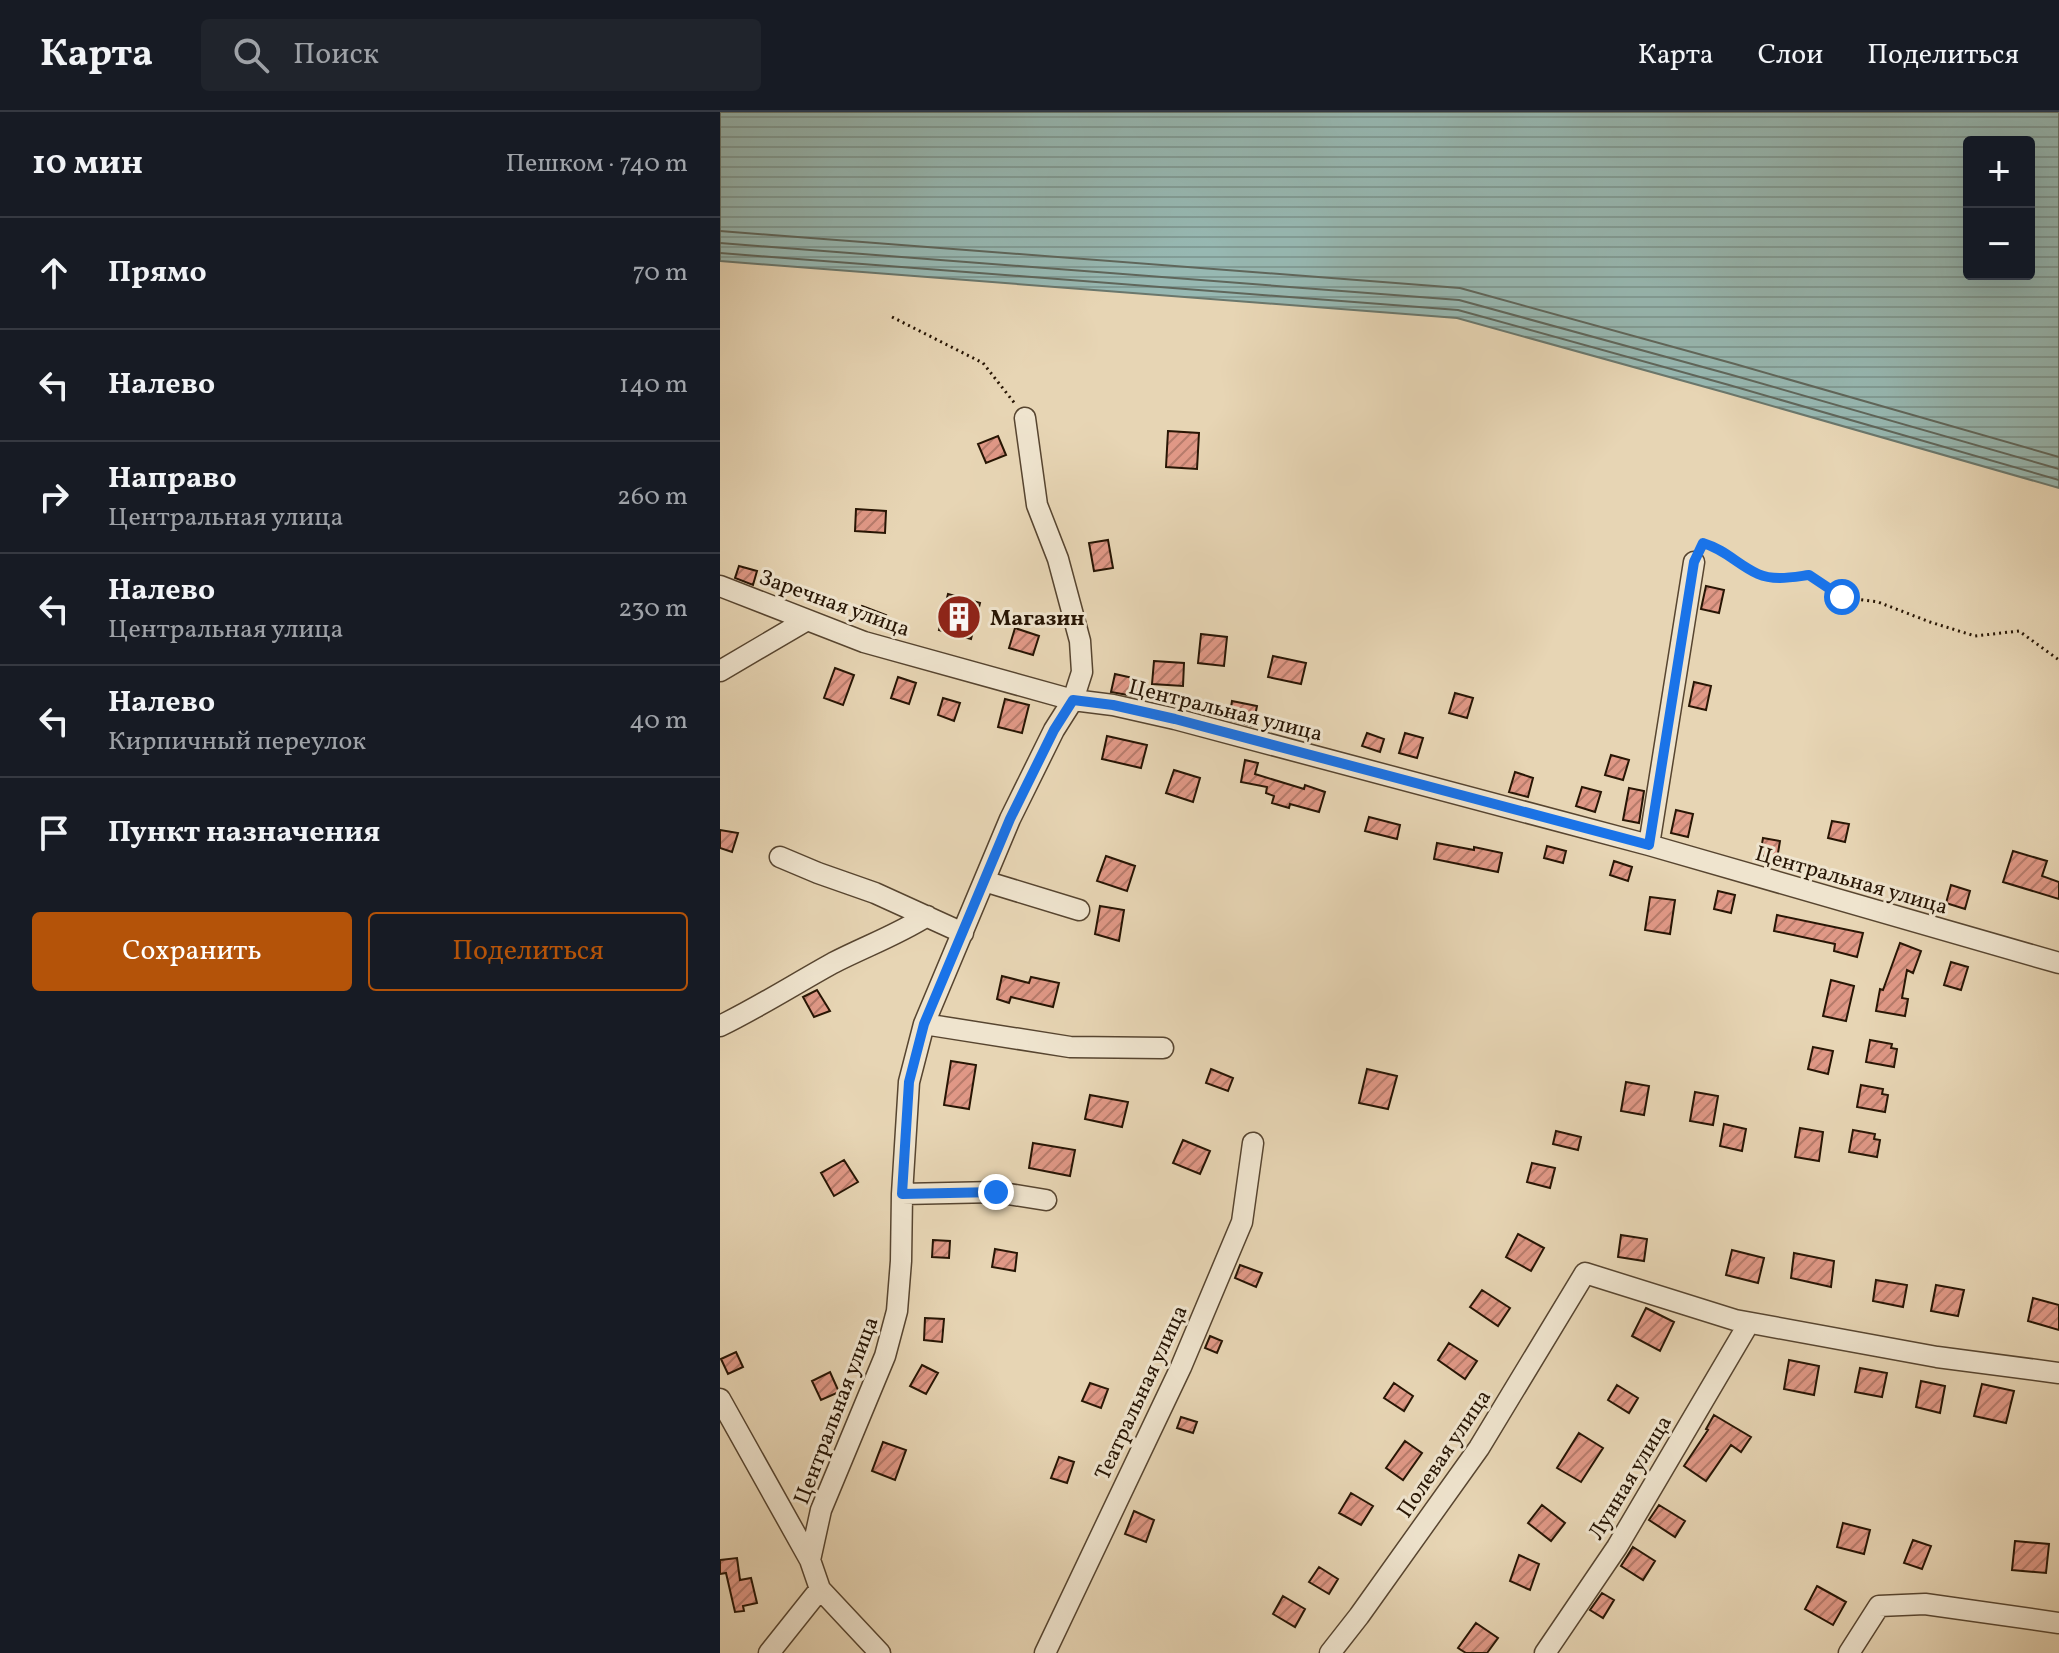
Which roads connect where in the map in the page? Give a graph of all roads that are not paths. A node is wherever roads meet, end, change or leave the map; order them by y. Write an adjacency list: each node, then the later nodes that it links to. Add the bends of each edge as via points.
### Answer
1 (1025, 418): 6 (street, via 1037,505 1080,641 1082,672)
2 (1694, 562): 7 (street)
3 (720, 586): 4 (street, Заречная улица)
4 (807, 620): 5 (street); 6 (street, Заречная улица, via 864,642)
5 (720, 671)
6 (1073, 700): 7 (street, Центральная улица, via 1175,719); 9 (street, Центральная улица, via 1010,819)
7 (1649, 845): 13 (street, Центральная улица)
8 (780, 857): 11 (street)
9 (984, 881): 10 (street); 12 (street, Центральная улица)
10 (1079, 910)
11 (927, 916): 12 (street); 15 (street)
12 (963, 933): 14 (street, Центральная улица)
13 (2059, 963)
14 (924, 1024): 16 (street, via 1070,1047); 18 (street, Центральная улица, via 909,1082)
15 (720, 1026)
16 (1163, 1048)
17 (1253, 1143): 28 (street, Театральная улица, via 1242,1222 1181,1367)
18 (902, 1194): 19 (street, via 996,1192); 23 (street, Центральная улица, via 897,1311 885,1356 821,1510)
19 (1046, 1200)
20 (1749, 1323): 21 (street); 29 (street, Полевая улица, via 1585,1273 1479,1448); 30 (street, Лунная улица, via 1617,1547)
21 (2059, 1373)
22 (720, 1399): 23 (street)
23 (810, 1560): 24 (street)
24 (820, 1589): 26 (street); 27 (street)
25 (2059, 1623): 31 (street, via 1925,1604 1879,1606)
26 (769, 1653)
27 (880, 1653)
28 (1045, 1653)
29 (1330, 1653)
30 (1545, 1653)
31 (1849, 1653)

